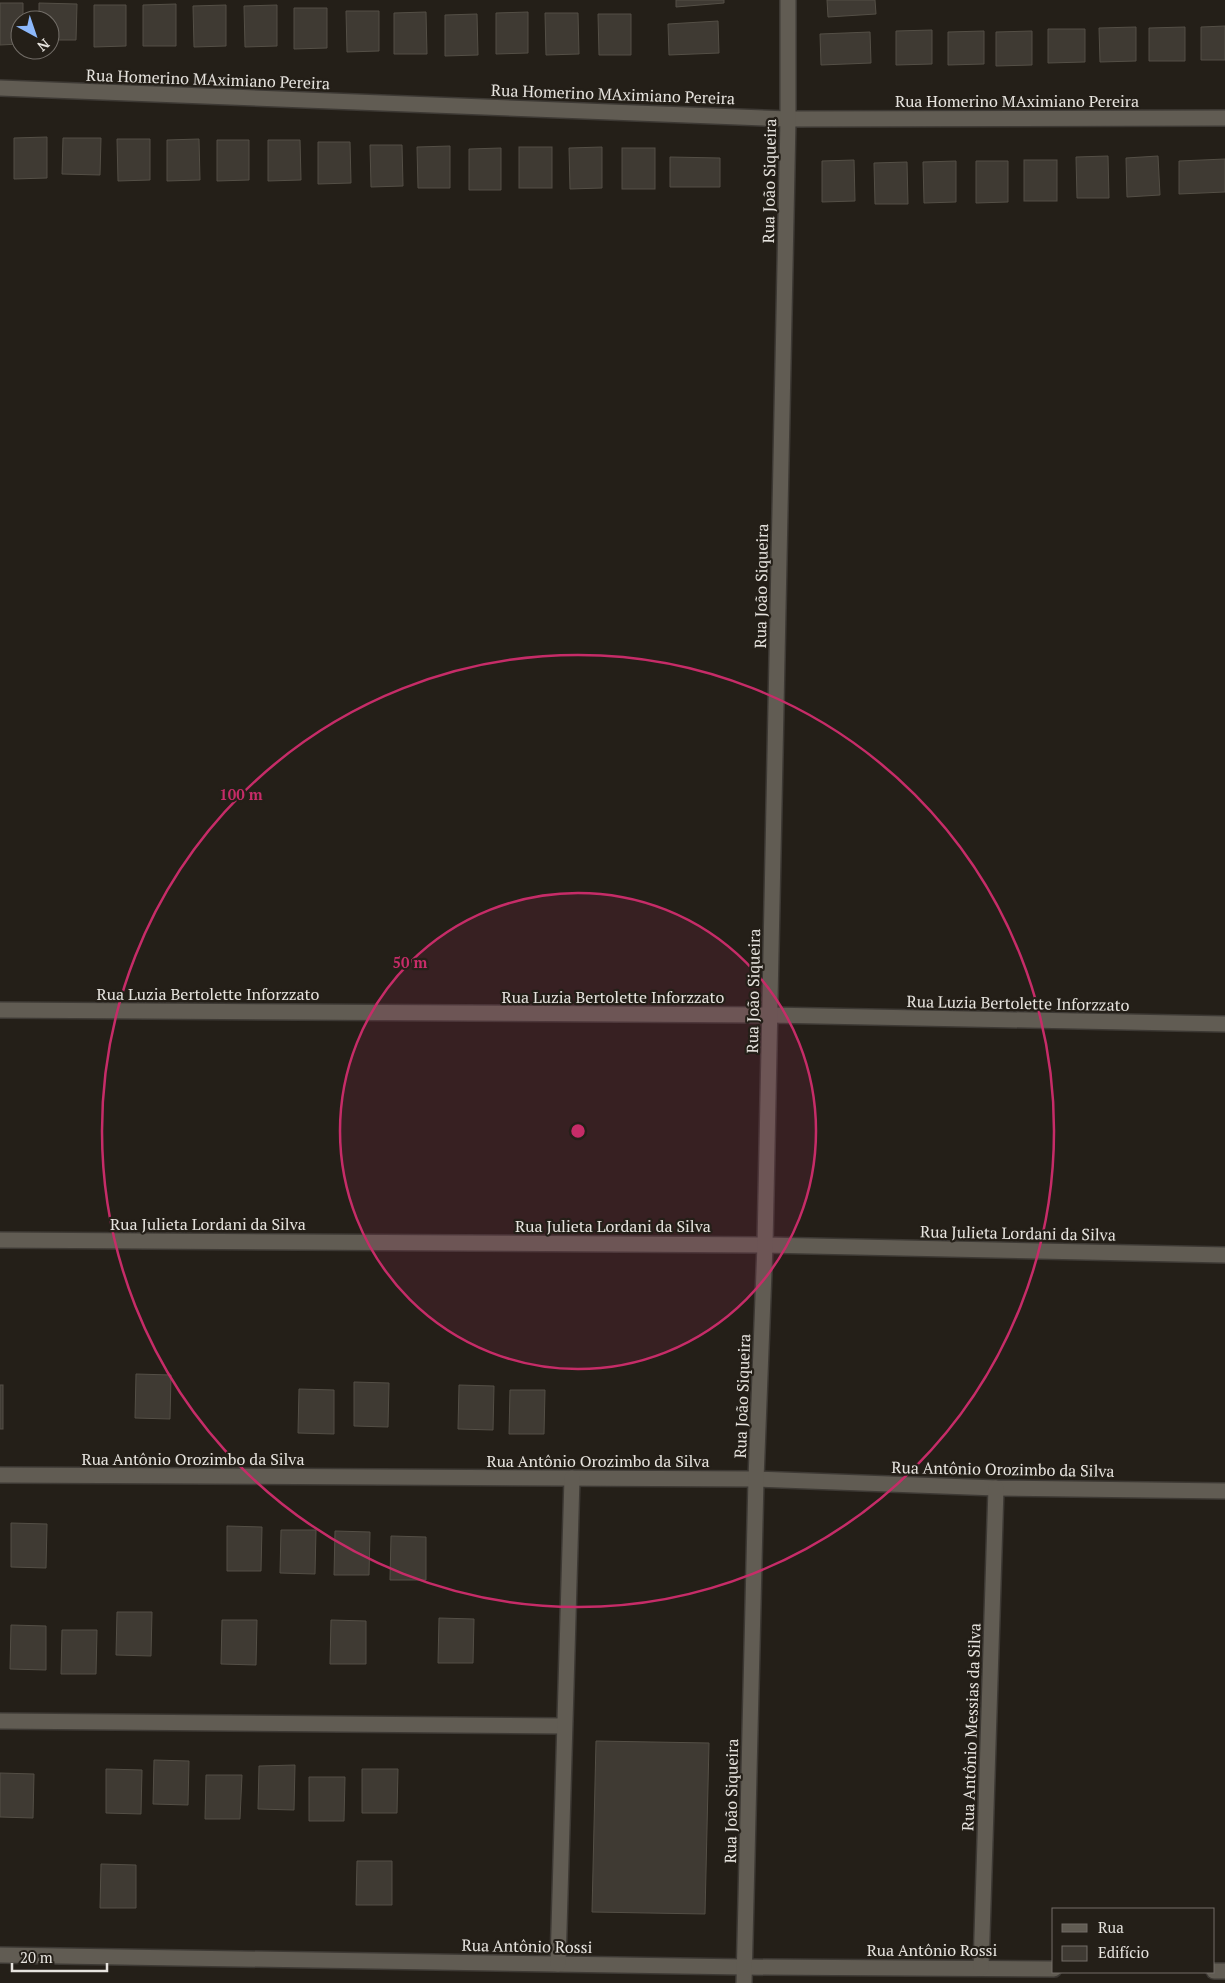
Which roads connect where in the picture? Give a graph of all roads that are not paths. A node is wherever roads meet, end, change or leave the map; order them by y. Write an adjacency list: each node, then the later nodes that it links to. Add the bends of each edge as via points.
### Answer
1 (788, 0): 3 (street, Rua João Siqueira)
2 (0, 88): 3 (street, Rua Homerino MAximiano Pereira)
3 (788, 118): 4 (street, Rua Homerino MAximiano Pereira); 6 (street, Rua João Siqueira)
4 (1225, 118)
5 (0, 1010): 6 (street, Rua Luzia Bertolette Inforzzato)
6 (770, 1015): 7 (street, Rua Luzia Bertolette Inforzzato); 9 (street, Rua João Siqueira)
7 (1225, 1024)
8 (0, 1240): 9 (street, Rua Julieta Lordani da Silva)
9 (765, 1245): 10 (street, Rua Julieta Lordani da Silva); 13 (street, Rua João Siqueira)
10 (1225, 1255)
11 (0, 1475): 12 (street, Rua Antônio Orozimbo da Silva)
12 (572, 1478): 13 (street, Rua Antônio Orozimbo da Silva); 17 (street)
13 (756, 1479): 14 (street, Rua Antônio Orozimbo da Silva); 20 (street, Rua João Siqueira)
14 (996, 1488): 15 (street, Rua Antônio Orozimbo da Silva); 21 (street, Rua Antônio Messias da Silva)
15 (1225, 1491)
16 (0, 1721): 17 (street)
17 (564, 1726): 19 (street)
18 (0, 1955): 19 (street, Rua Antônio Rossi)
19 (558, 1964): 20 (street, Rua Antônio Rossi)
20 (744, 1967): 21 (street, Rua Antônio Rossi); 23 (street, Rua João Siqueira)
21 (981, 1968): 22 (street, Rua Antônio Rossi)
22 (1052, 1969)
23 (744, 1983)

